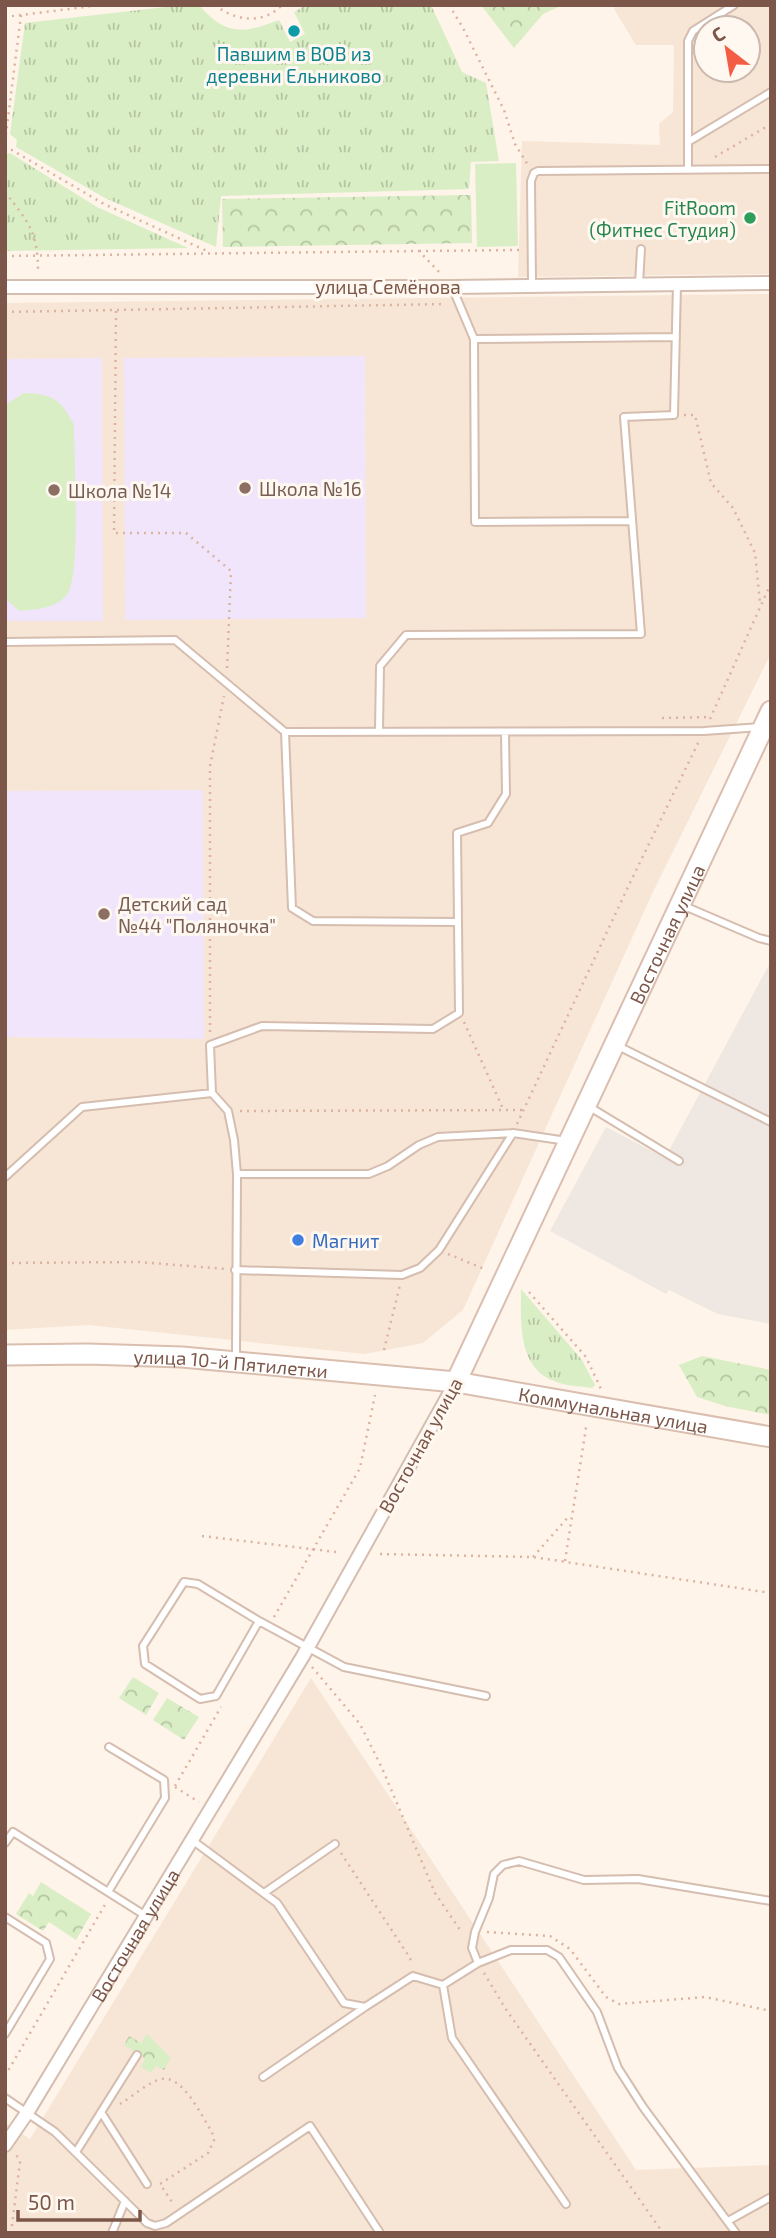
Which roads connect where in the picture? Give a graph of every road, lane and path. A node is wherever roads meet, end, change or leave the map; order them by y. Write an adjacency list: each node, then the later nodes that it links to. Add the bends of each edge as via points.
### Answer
1 (35, 5): 7 (path)
2 (101, 5): 7 (path)
3 (215, 5): 4 (path, via 246,19 263,18)
4 (282, 5)
5 (449, 5): 18 (path, via 504,110 514,144)
6 (734, 5): 14 (lane, via 689,36)
7 (36, 13): 8 (path)
8 (21, 15): 9 (path); 12 (path)
9 (5, 17)
10 (771, 92): 14 (lane)
11 (5, 95): 12 (path)
12 (11, 95): 15 (path)
13 (771, 124): 17 (path)
14 (688, 142): 17 (lane)
15 (5, 144): 23 (path, via 104,204)
16 (771, 169): 17 (lane)
17 (691, 170): 18 (lane)
18 (534, 173): 21 (lane)
19 (5, 192): 25 (path, via 32,226)
20 (641, 249): 27 (lane)
21 (531, 250): 22 (path); 29 (lane)
22 (419, 251): 23 (path); 32 (path)
23 (208, 252): 25 (path)
24 (5, 256): 25 (path)
25 (38, 256): 30 (path)
26 (771, 283): 28 (street, улица Семёнова)
27 (639, 284): 28 (street, улица Семёнова); 29 (street, улица Семёнова)
28 (677, 284): 36 (lane)
29 (532, 285): 32 (street, улица Семёнова)
30 (38, 286): 31 (street, улица Семёнова); 32 (street, улица Семёнова)
31 (5, 287)
32 (452, 287): 33 (lane)
33 (460, 304): 34 (path); 37 (lane)
34 (116, 311): 35 (path); 43 (path, via 114,533 186,533 231,571)
35 (5, 312)
36 (676, 337): 37 (lane); 38 (lane)
37 (474, 339): 39 (lane, via 475,522)
38 (674, 415): 39 (lane, via 624,417); 41 (path, via 695,415 710,483 733,508 755,553)
39 (632, 522): 45 (lane, via 641,634 406,635 380,666)
40 (771, 583): 41 (path)
41 (760, 606): 46 (path)
42 (5, 642): 43 (lane, via 174,640)
43 (226, 683): 47 (lane); 54 (path, via 210,766)
44 (768, 723): 46 (lane); 49 (main road, Восточная улица)
45 (379, 731): 47 (lane); 48 (lane)
46 (704, 731): 48 (lane); 59 (path)
47 (285, 732): 50 (lane, via 292,908 313,921)
48 (505, 733): 50 (lane, via 506,794 488,823 457,833)
49 (680, 904): 51 (lane); 53 (main road, Восточная улица)
50 (458, 922): 52 (lane)
51 (771, 941)
52 (459, 1013): 54 (lane, via 433,1029 262,1026); 57 (path)
53 (615, 1044): 56 (main road, Восточная улица); 60 (lane)
54 (210, 1045): 55 (lane)
55 (212, 1093): 58 (lane); 65 (lane, via 82,1107)
56 (586, 1105): 62 (main road, Восточная улица); 63 (lane)
57 (503, 1110): 58 (path); 59 (path)
58 (228, 1111): 64 (lane)
59 (523, 1111): 61 (path)
60 (771, 1122)
61 (513, 1133): 62 (lane); 64 (lane, via 438,1137 369,1174); 66 (lane)
62 (569, 1141): 75 (main road, Восточная улица)
63 (679, 1161)
64 (237, 1174): 68 (lane)
65 (5, 1177)
66 (439, 1250): 69 (path); 70 (lane, via 420,1268)
67 (5, 1263): 68 (path, via 139,1262)
68 (235, 1270): 70 (lane); 74 (lane)
69 (489, 1271)
70 (402, 1275): 72 (path)
71 (529, 1292): 76 (path, via 586,1356)
72 (384, 1350)
73 (5, 1355): 74 (main road, улица 10-й Пятилетки)
74 (236, 1361): 75 (main road, улица 10-й Пятилетки)
75 (456, 1382): 79 (main road, Коммунальная улица); 90 (street, Восточная улица)
76 (601, 1388)
77 (374, 1395): 82 (path, via 360,1468)
78 (592, 1424): 80 (path, via 586,1428)
79 (771, 1437)
80 (572, 1513): 85 (path); 86 (path)
81 (202, 1536): 82 (path)
82 (314, 1549): 83 (path); 89 (path)
83 (336, 1552)
84 (380, 1554): 85 (path)
85 (533, 1557): 86 (path)
86 (565, 1561): 87 (path)
87 (771, 1592)
88 (259, 1621): 88 (lane, via 198,1584 184,1582 144,1646 145,1664 200,1699 216,1696); 89 (lane)
89 (269, 1626): 90 (lane)
90 (305, 1652): 91 (lane, via 344,1667); 95 (street, Восточная улица); 104 (path, via 360,1724 435,1892)
91 (486, 1696)
92 (222, 1707): 94 (path, via 175,1787 200,1803)
93 (109, 1747): 98 (lane, via 164,1780 165,1798)
94 (199, 1809)
95 (192, 1840): 99 (lane); 101 (street, Восточная улица)
96 (5, 1843): 98 (lane, via 13,1832)
97 (335, 1844): 99 (lane); 106 (path, via 410,1958)
98 (110, 1893): 101 (lane); 112 (path)
99 (264, 1893): 108 (lane, via 277,1903 344,2003)
100 (771, 1901): 103 (lane, via 638,1879 584,1880 519,1861 503,1865 494,1874)
101 (146, 1916): 115 (street, Восточная улица)
102 (5, 1917): 110 (lane, via 46,1943 50,1959)
103 (475, 1932): 104 (lane); 109 (path, via 551,1936 570,1949 606,1997 620,2004 705,1997)
104 (472, 1948): 105 (lane)
105 (478, 1963): 107 (lane); 124 (lane, via 511,1950 547,1950 559,1957 597,2012 618,2068); 128 (path)
106 (413, 1976): 107 (lane); 108 (lane)
107 (443, 1985): 122 (lane, via 452,2038)
108 (365, 2007): 113 (lane)
109 (771, 2011)
110 (5, 2035)
111 (136, 2055): 116 (lane)
112 (5, 2076)
113 (263, 2077)
114 (5, 2098): 115 (lane)
115 (27, 2113): 117 (street, Восточная улица); 118 (lane)
116 (102, 2114): 118 (lane); 119 (lane); 123 (path, via 160,2079 174,2080 183,2087 214,2140 208,2152 160,2184)
117 (10, 2148): 125 (path, via 20,2162)
118 (76, 2152): 121 (lane)
119 (147, 2184)
120 (771, 2197): 124 (lane)
121 (125, 2201): 123 (lane, via 151,2225 161,2225); 126 (lane)
122 (566, 2204)
123 (179, 2214): 127 (lane, via 310,2126)
124 (728, 2221): 129 (lane)
125 (10, 2233)
126 (112, 2233)
127 (380, 2233)
128 (663, 2233)
129 (736, 2233)

